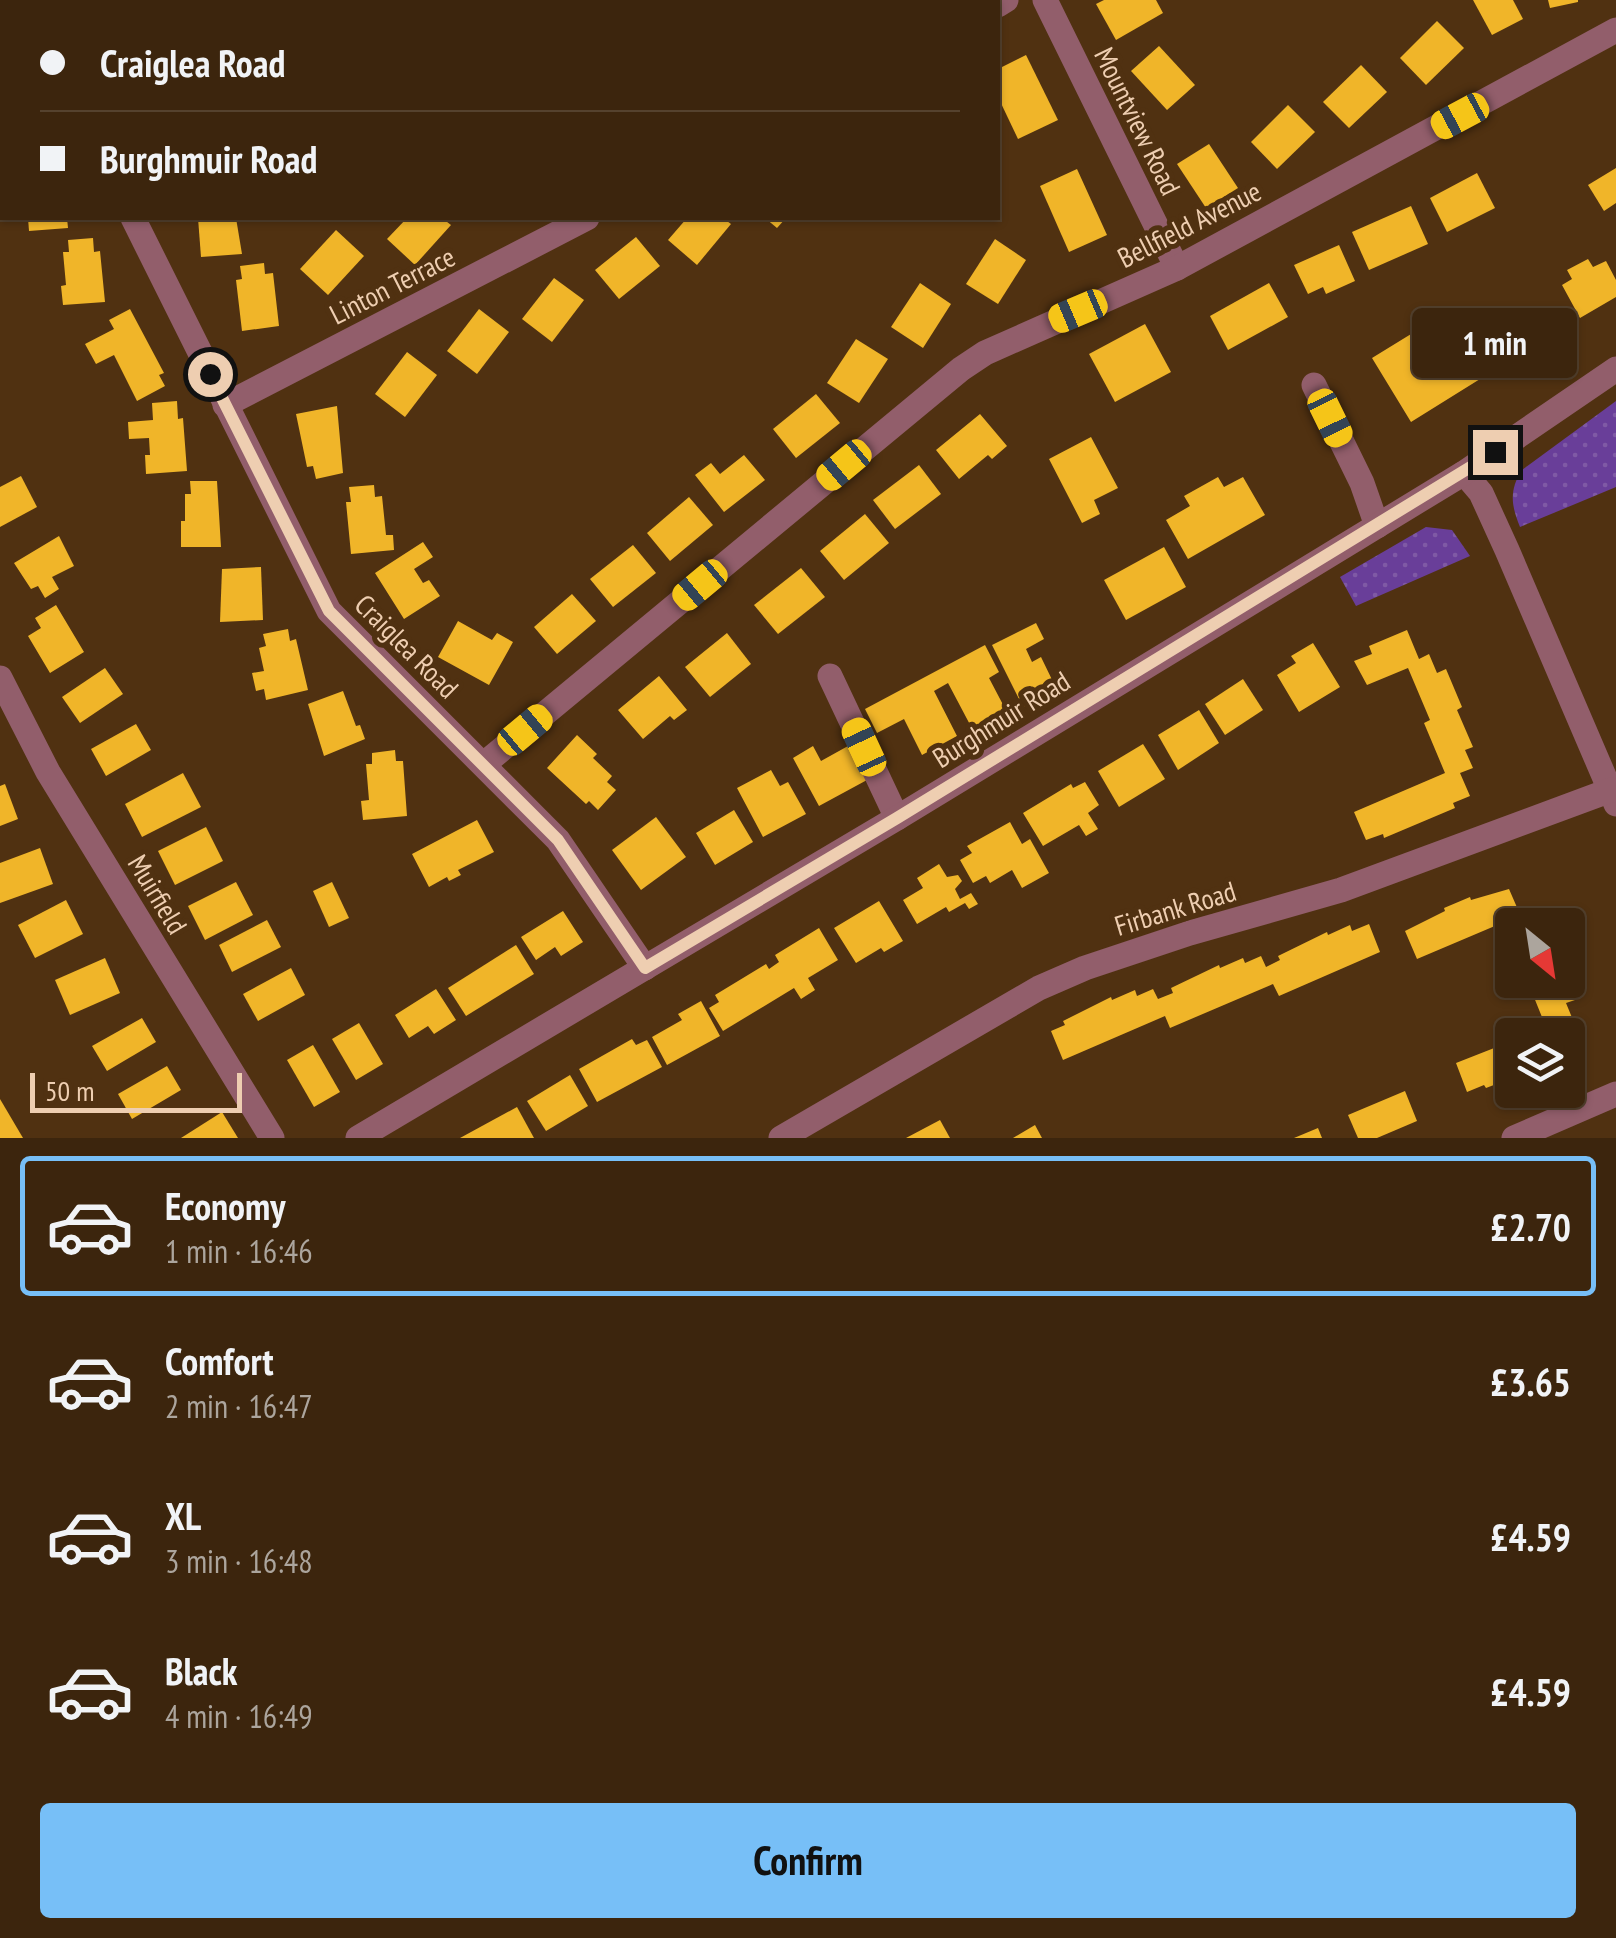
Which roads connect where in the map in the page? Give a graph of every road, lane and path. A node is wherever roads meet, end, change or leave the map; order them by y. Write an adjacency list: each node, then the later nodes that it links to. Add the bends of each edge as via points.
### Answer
1 (1045, 0): 5 (street, Mountview Road)
2 (1616, 30): 5 (street, Bellfield Avenue)
3 (133, 220): 8 (street, Craiglea Road)
4 (583, 220): 8 (street, Linton Terrace)
5 (1177, 268): 13 (street, Bellfield Avenue, via 961,369)
6 (1616, 370): 9 (street, Burghmuir Road)
7 (1314, 385): 10 (street)
8 (225, 405): 13 (street, Craiglea Road, via 329,611)
9 (1464, 472): 10 (street, Burghmuir Road); 14 (street, Firbank Road, via 1501,536)
10 (1377, 526): 15 (street, Burghmuir Road)
11 (830, 676): 15 (street)
12 (0, 678): 18 (street, Muirfield, via 48,772)
13 (484, 764): 16 (street, Craiglea Road, via 558,840)
14 (1613, 797): 20 (street, Firbank Road, via 1086,968 1039,988)
15 (897, 818): 16 (street, Burghmuir Road)
16 (645, 968): 19 (street, Burghmuir Road)
17 (1616, 1094): 21 (street)
18 (272, 1138)
19 (358, 1138)
20 (781, 1138)
21 (1514, 1138)

